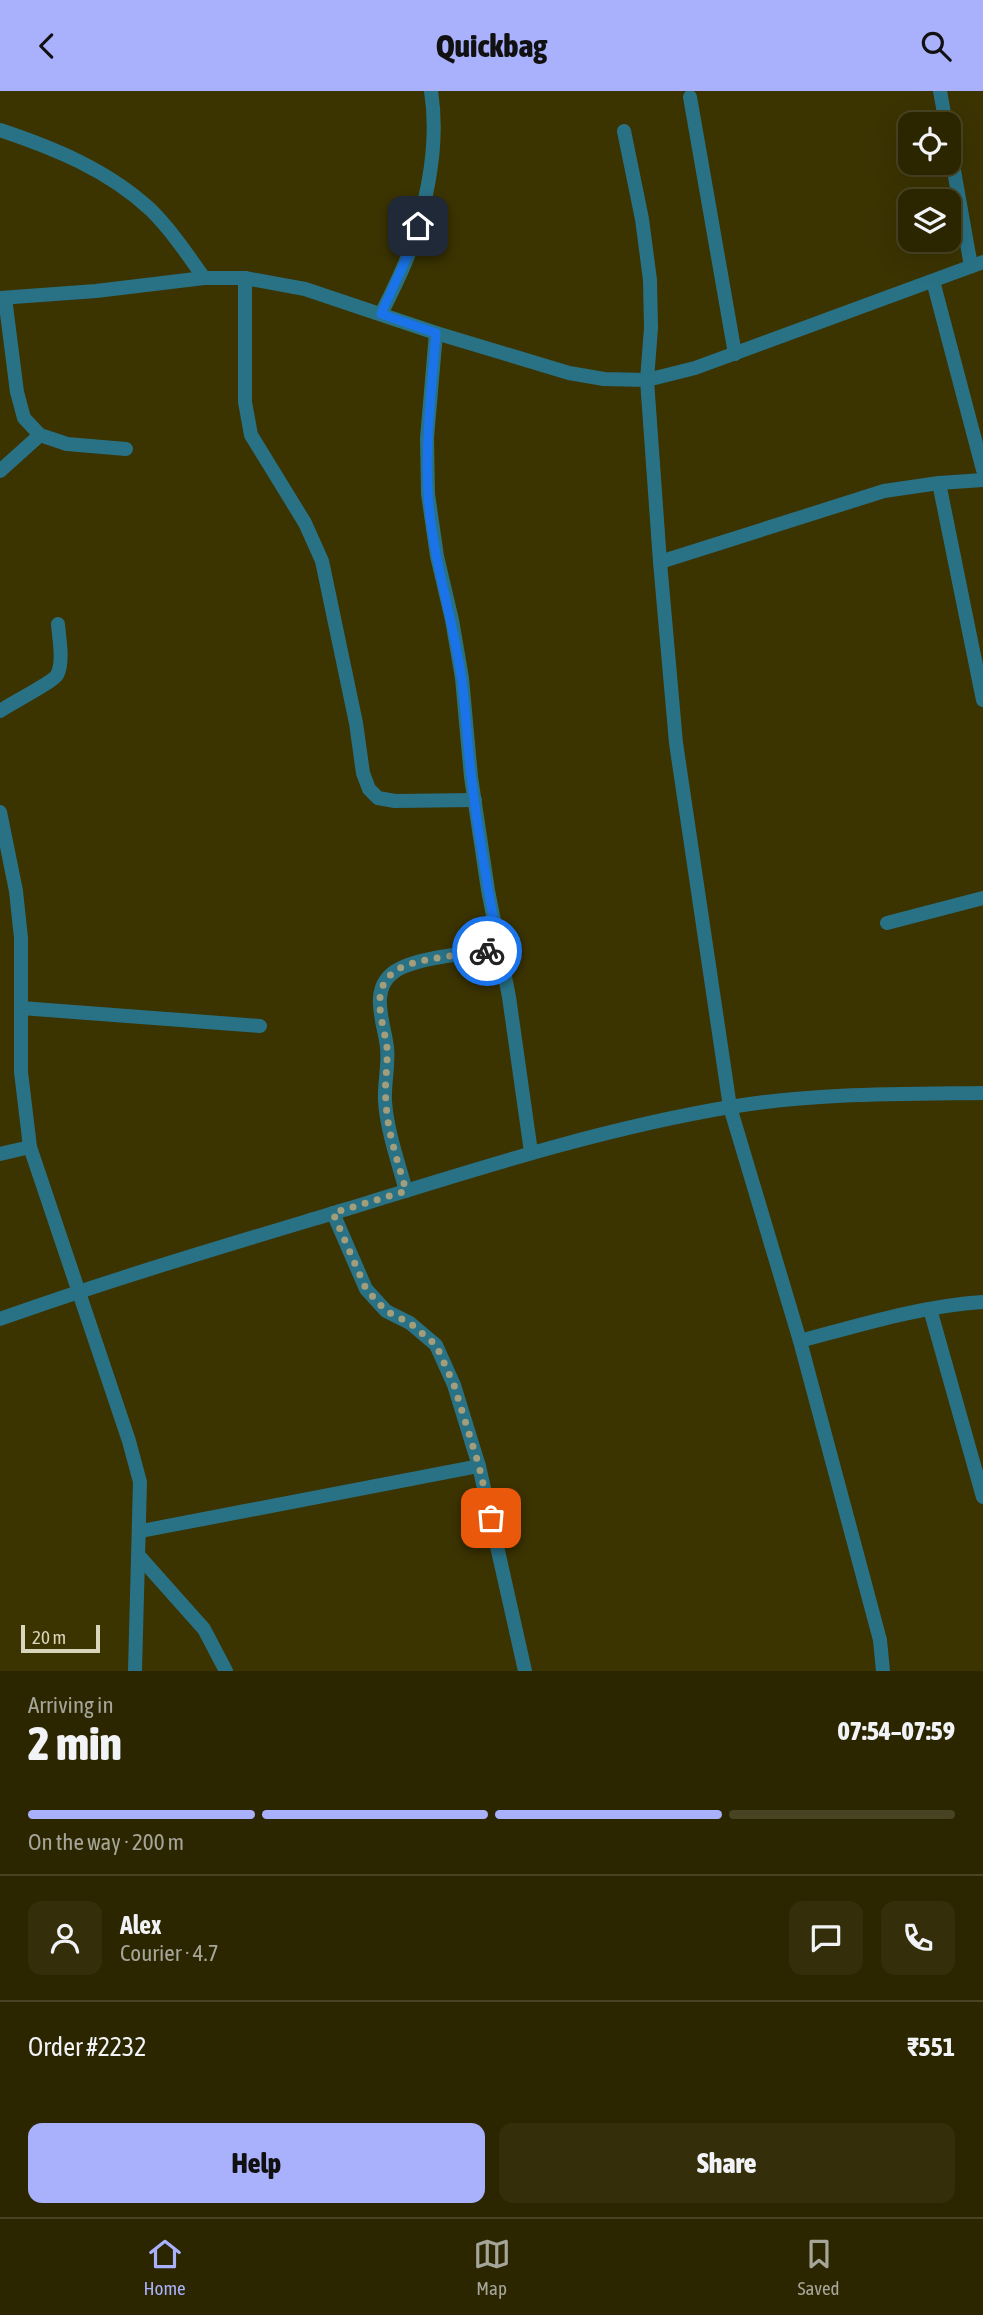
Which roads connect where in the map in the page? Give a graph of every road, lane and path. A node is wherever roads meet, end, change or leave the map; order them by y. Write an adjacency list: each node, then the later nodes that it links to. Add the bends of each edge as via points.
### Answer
1 (431, 91): 13 (street, via 435,111 424,205 411,248)
2 (940, 91): 4 (street)
3 (690, 97): 15 (street)
4 (944, 112)
5 (0, 130): 9 (street, via 102,172 150,210)
6 (624, 131): 16 (street, via 650,280)
7 (957, 175): 8 (street)
8 (977, 264): 11 (street)
9 (204, 278): 10 (street); 12 (street)
10 (245, 278): 13 (street, via 305,289); 27 (street, via 245,402 251,435 305,523 322,561 369,789 378,798 395,801)
11 (933, 281): 15 (street); 19 (street)
12 (2, 298): 17 (street, via 24,418)
13 (381, 314): 14 (street)
14 (436, 333): 16 (street, via 569,373); 27 (street, via 427,438 428,494 462,678)
15 (735, 354): 16 (street)
16 (647, 380): 23 (street)
17 (40, 435): 18 (street, via 67,444); 20 (street)
18 (126, 449)
19 (983, 470)
20 (0, 471)
21 (983, 480): 22 (street)
22 (939, 483): 23 (street, via 884,491); 25 (street)
23 (660, 562): 35 (street, via 676,743)
24 (58, 624): 26 (street, via 57,674)
25 (983, 700)
26 (0, 711)
27 (475, 800): 31 (street)
28 (0, 813): 32 (street, via 16,891)
29 (983, 898): 30 (street)
30 (887, 923)
31 (499, 949): 37 (street); 39 (street, via 406,965 392,973 381,988 388,1073 385,1098)
32 (21, 1008): 33 (street); 36 (street, via 21,1072)
33 (261, 1026)
34 (983, 1093): 35 (street, via 856,1094)
35 (730, 1107): 37 (street); 45 (street)
36 (30, 1147): 38 (street); 41 (street)
37 (531, 1152): 39 (street)
38 (0, 1154)
39 (406, 1191): 40 (street)
40 (333, 1213): 41 (street); 46 (street, via 366,1289 386,1311 410,1323 436,1345 454,1385)
41 (77, 1291): 44 (street); 48 (street, via 140,1482)
42 (983, 1302): 43 (street)
43 (930, 1309): 45 (street); 47 (street)
44 (0, 1318)
45 (800, 1342): 53 (street, via 880,1640)
46 (479, 1466): 48 (street); 52 (street)
47 (983, 1497)
48 (141, 1531): 49 (street)
49 (139, 1556): 50 (street); 51 (street, via 204,1629)
50 (135, 1671)
51 (226, 1671)
52 (525, 1671)
53 (883, 1671)

